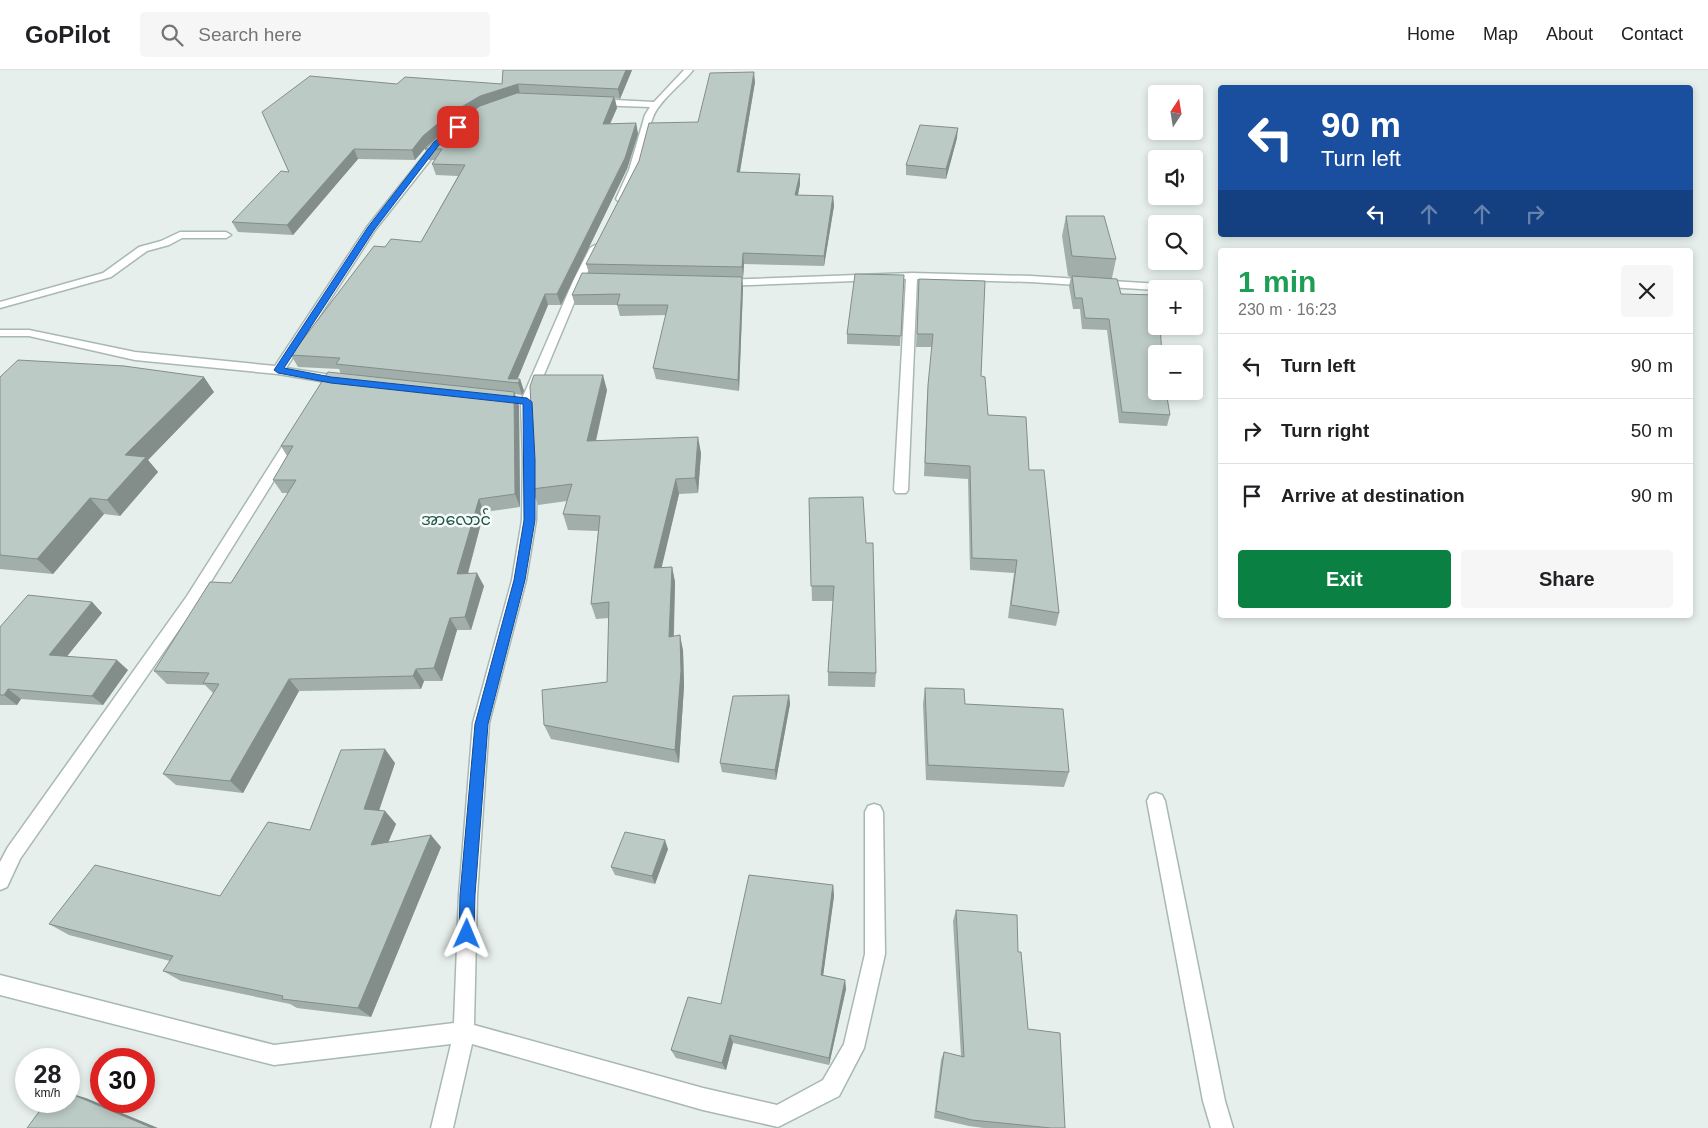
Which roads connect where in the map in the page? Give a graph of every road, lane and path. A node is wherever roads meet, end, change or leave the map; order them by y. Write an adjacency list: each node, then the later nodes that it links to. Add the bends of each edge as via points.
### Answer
1 (689, 70): 3 (street)
2 (581, 102): 3 (street)
3 (656, 105): 5 (street, via 649,115 634,170)
4 (450, 133): 13 (street, via 437,143 371,229)
5 (614, 213)
6 (226, 235): 11 (street, via 180,235 143,249 107,275)
7 (601, 238): 23 (street, via 584,279 522,401 530,460 530,520 519,580 481,724 468,895)
8 (912, 276): 9 (street); 10 (street); 18 (street)
9 (707, 282)
10 (1148, 286)
11 (0, 306)
12 (0, 333): 13 (street, via 28,333 135,356)
13 (278, 370): 14 (street)
14 (331, 380): 15 (street); 16 (street)
15 (361, 383)
16 (321, 396)
17 (305, 420): 21 (street, via 192,600 14,853)
18 (901, 490)
19 (1156, 802): 25 (street)
20 (874, 812): 23 (street, via 875,954 854,1048 831,1088 778,1116 703,1099)
21 (0, 881)
22 (0, 985): 23 (street, via 274,1055)
23 (464, 1032): 24 (street)
24 (442, 1128)
25 (1222, 1128)

